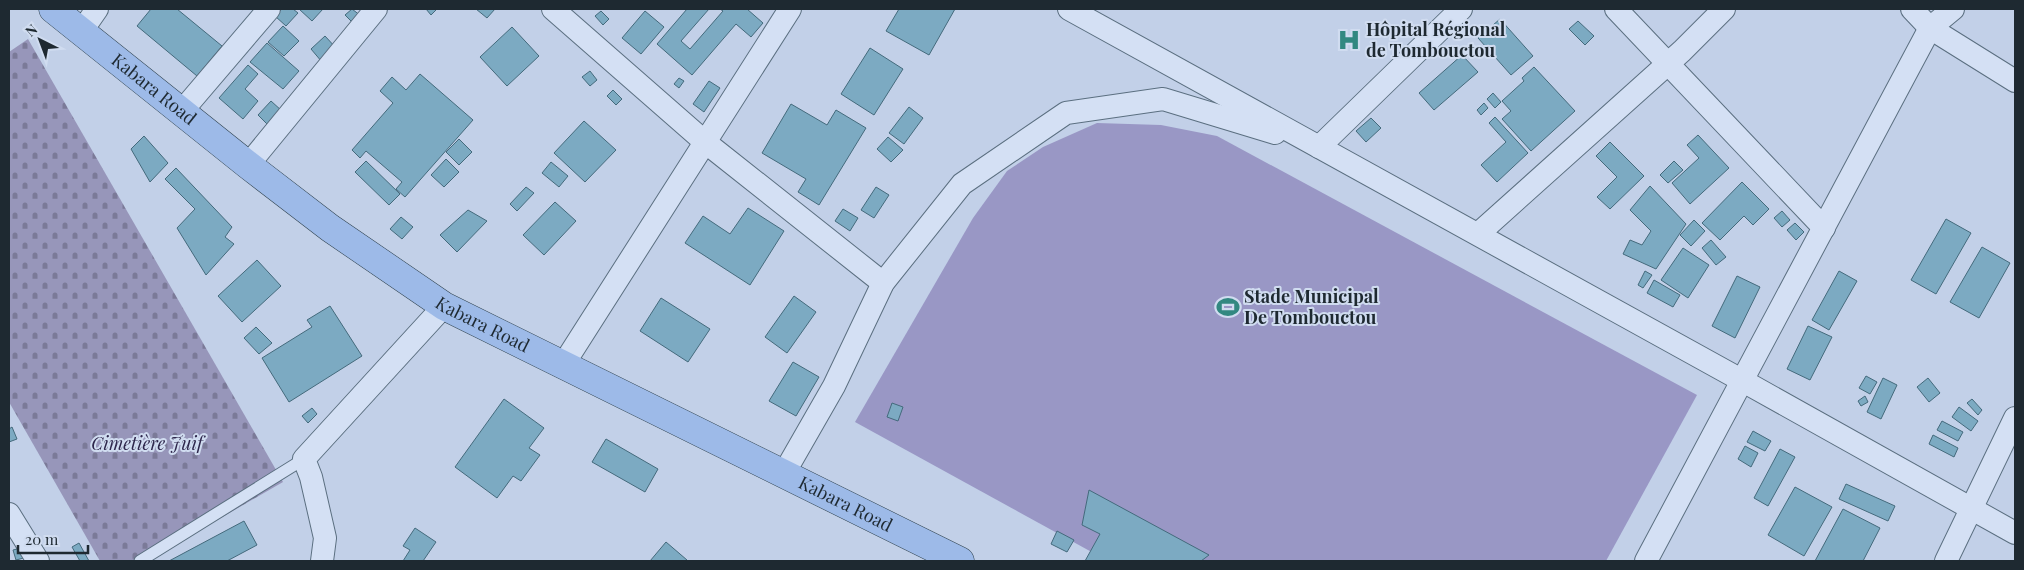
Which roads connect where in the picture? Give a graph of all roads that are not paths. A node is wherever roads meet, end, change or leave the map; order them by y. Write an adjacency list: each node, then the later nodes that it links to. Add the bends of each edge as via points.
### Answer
1 (52, 9): 14 (main road, Kabara Road)
2 (97, 9): 14 (street)
3 (269, 9): 17 (street)
4 (376, 9): 20 (street)
5 (790, 9): 18 (street)
6 (1069, 9): 19 (street)
7 (1461, 9): 19 (street)
8 (1616, 9): 15 (street)
9 (1724, 9): 15 (street)
10 (1912, 9): 13 (street)
11 (1953, 9): 13 (street)
12 (557, 10): 18 (street)
13 (1930, 28): 16 (street); 21 (street)
14 (81, 32): 17 (main road, Kabara Road)
15 (1668, 63): 21 (street); 22 (street)
16 (2015, 81)
17 (182, 111): 20 (main road, Kabara Road)
18 (705, 142): 23 (street); 25 (street)
19 (1319, 147): 22 (street); 23 (street, via 1163,99 1066,113 962,184)
20 (248, 165): 24 (main road, Kabara Road, via 330,228)
21 (1824, 228): 26 (street)
22 (1478, 234): 26 (street)
23 (884, 283): 29 (street, via 834,386)
24 (444, 306): 25 (main road, Kabara Road); 28 (street)
25 (563, 365): 29 (main road, Kabara Road)
26 (1744, 381): 30 (street); 37 (street)
27 (2015, 418): 30 (street)
28 (304, 459): 34 (lane); 35 (street, via 325,538)
29 (783, 474): 36 (main road, Kabara Road)
30 (1972, 509): 32 (street); 38 (street)
31 (9, 514): 33 (street)
32 (2015, 534)
33 (38, 561)
34 (140, 561)
35 (322, 561)
36 (960, 561)
37 (1646, 561)
38 (1946, 561)

